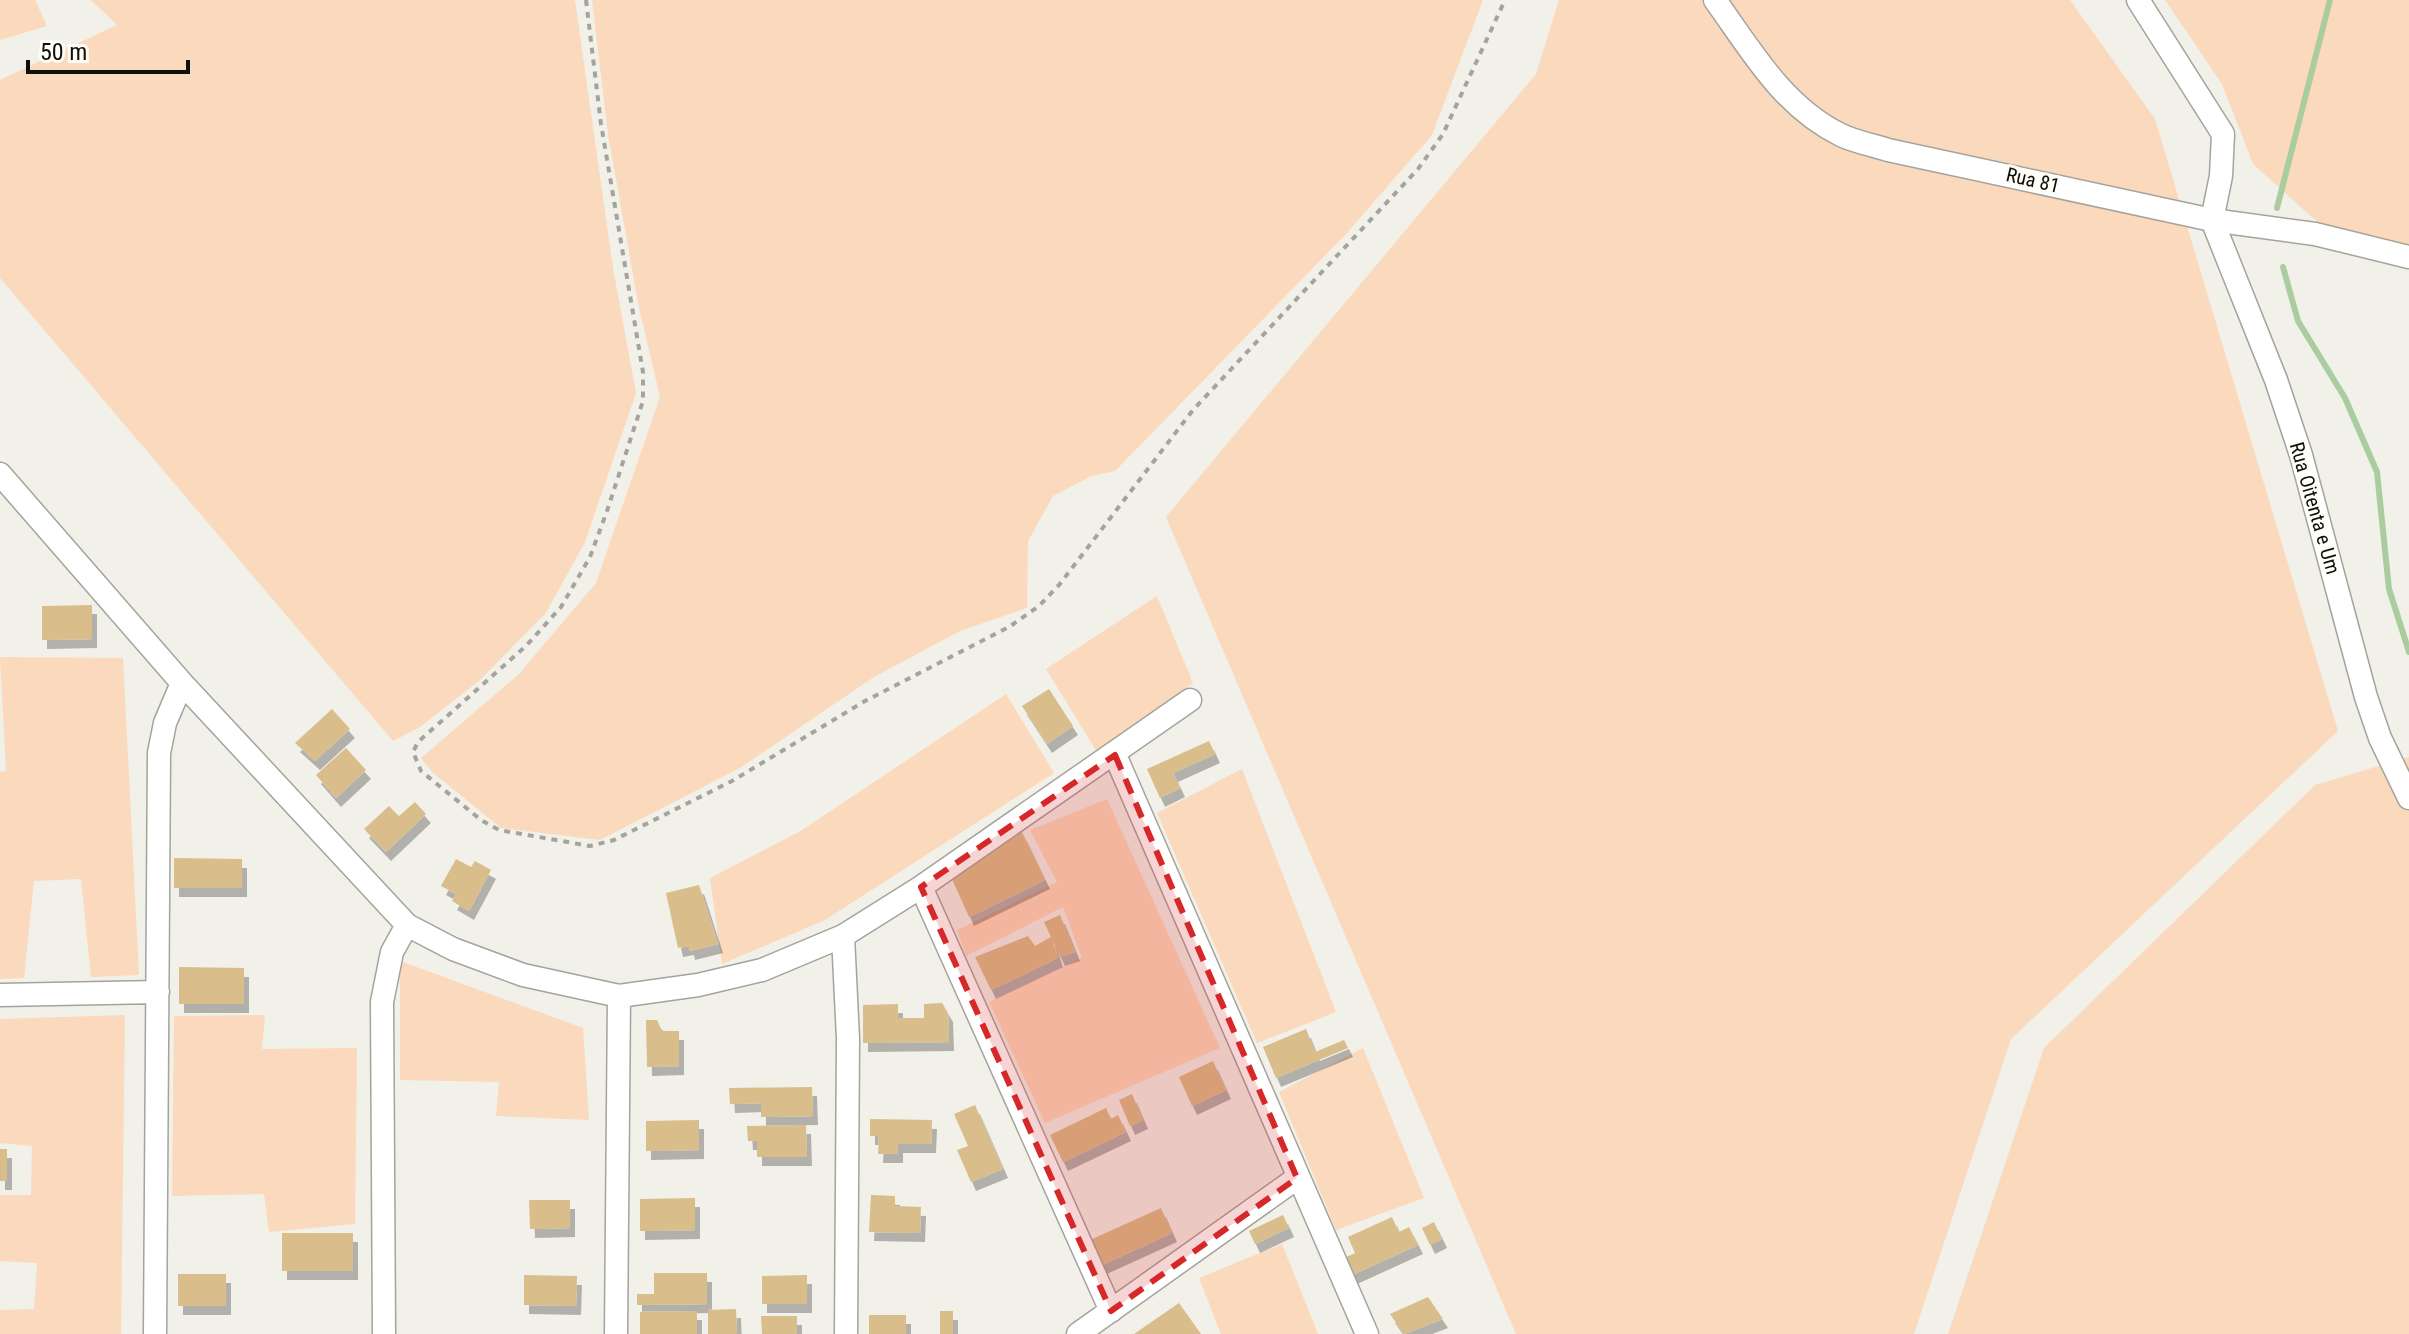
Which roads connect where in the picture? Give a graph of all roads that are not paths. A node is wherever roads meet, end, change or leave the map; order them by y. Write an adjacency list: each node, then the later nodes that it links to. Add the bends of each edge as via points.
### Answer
1 (1715, 0): 3 (street, Rua 81, via 1774,83 1842,136)
2 (2138, 0): 3 (street, via 2223,134)
3 (2212, 220): 4 (street, Rua 81, via 2315,234); 9 (street, Rua Oitenta e Um, via 2276,380 2366,697)
4 (2409, 257)
5 (0, 474): 6 (street)
6 (182, 683): 11 (street); 13 (street, via 159,753)
7 (1190, 700): 8 (street)
8 (1115, 755): 10 (street); 16 (street)
9 (2409, 798)
10 (921, 887): 12 (street); 17 (street)
11 (407, 925): 15 (street, via 523,975); 19 (street, via 392,952 382,1002)
12 (843, 936): 15 (street, via 762,970); 21 (street, via 848,1039)
13 (158, 992): 14 (street); 18 (street)
14 (0, 995)
15 (619, 996): 20 (street)
16 (1297, 1178): 17 (street); 23 (street)
17 (1111, 1311): 22 (street)
18 (155, 1334)
19 (384, 1334)
20 (616, 1334)
21 (846, 1334)
22 (1078, 1334)
23 (1367, 1334)

